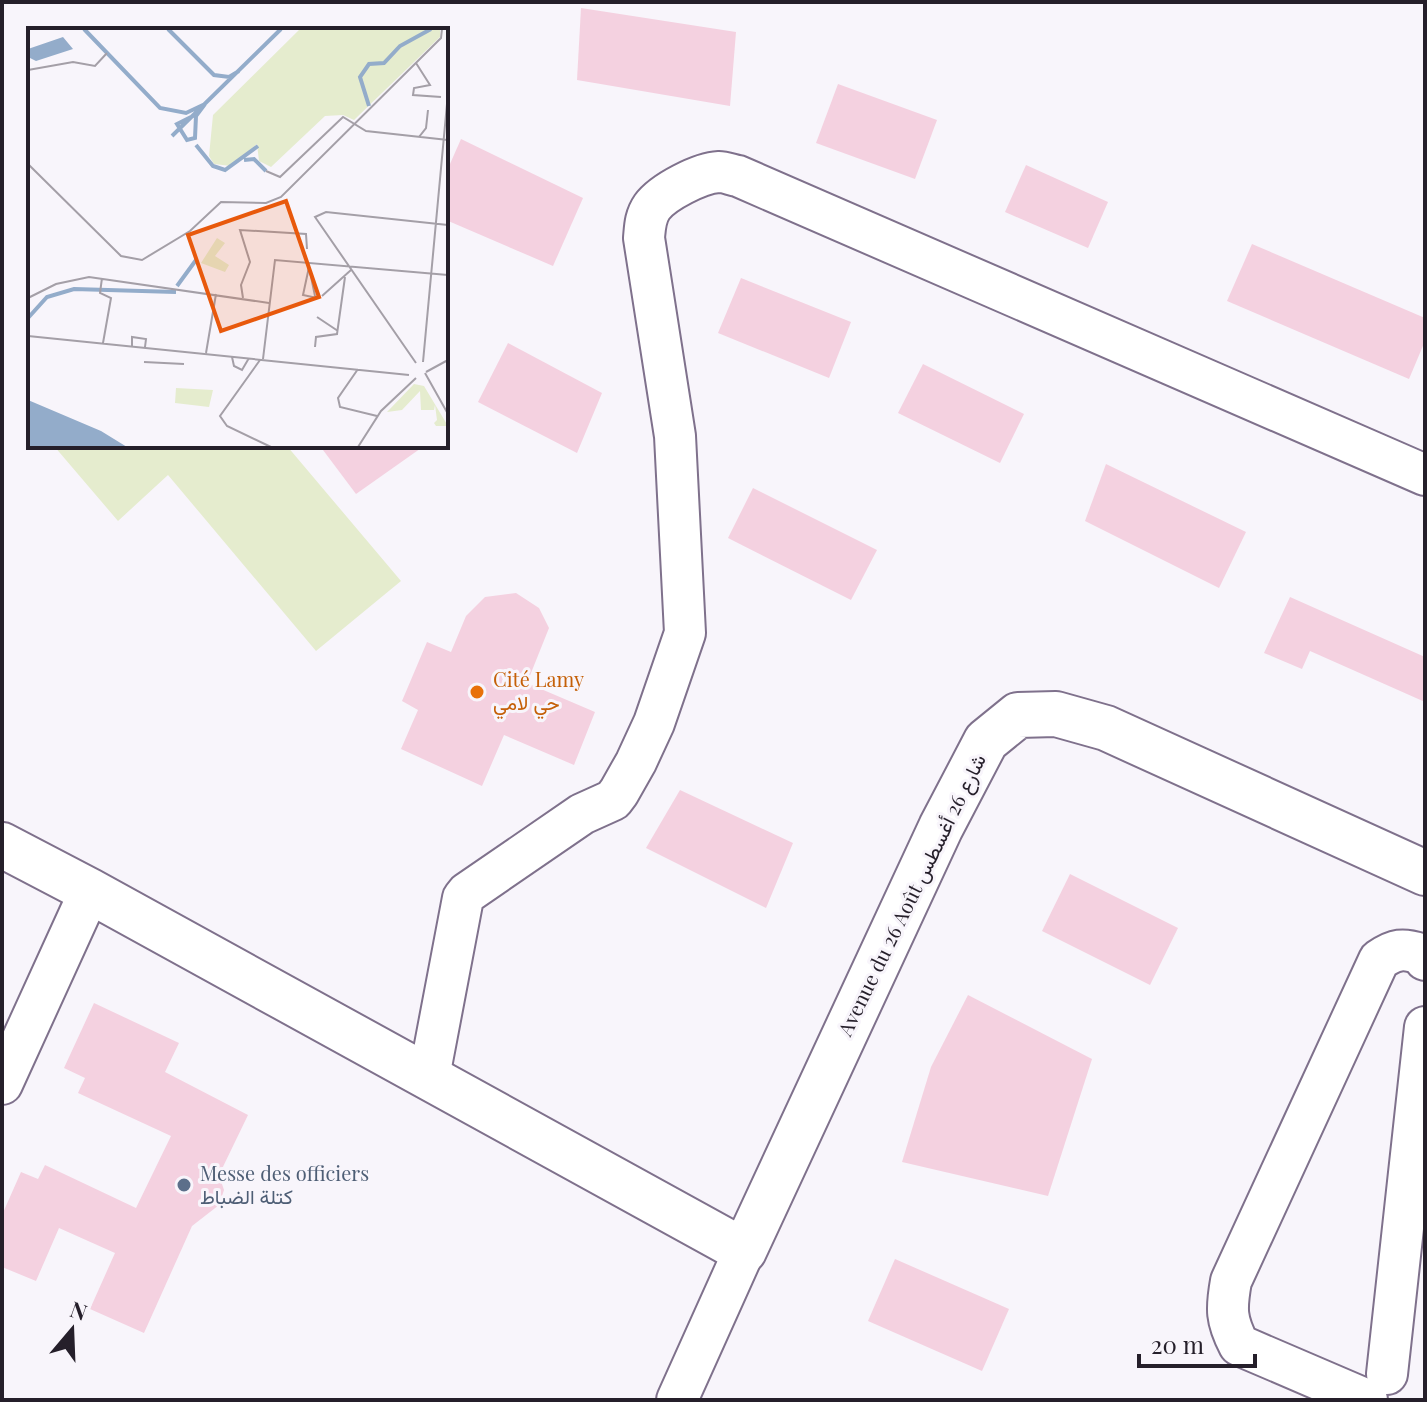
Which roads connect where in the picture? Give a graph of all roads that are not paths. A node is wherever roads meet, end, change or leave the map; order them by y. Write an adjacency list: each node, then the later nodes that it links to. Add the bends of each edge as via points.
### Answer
1 (1425, 475): 7 (street, via 738,176 719,172 698,177 662,197 645,222 644,238 675,436 685,633 654,723 613,800 582,814 463,898)
2 (2, 845): 4 (street)
3 (1425, 873): 9 (street, Avenue du 26 Août شارع 26 أغسطس, via 1106,728 1056,714 1018,715 986,741 941,827)
4 (90, 891): 7 (street); 8 (street)
5 (1425, 960): 11 (street, via 1408,950 1379,960 1231,1281 1227,1304 1229,1327 1239,1345)
6 (1425, 1027): 11 (street)
7 (429, 1077): 9 (street)
8 (2, 1084)
9 (744, 1251): 12 (street, Avenue du 26 Août شارع 26 أغسطس)
10 (1425, 1345): 11 (street, via 1396,1357)
11 (1380, 1391)
12 (677, 1400)

